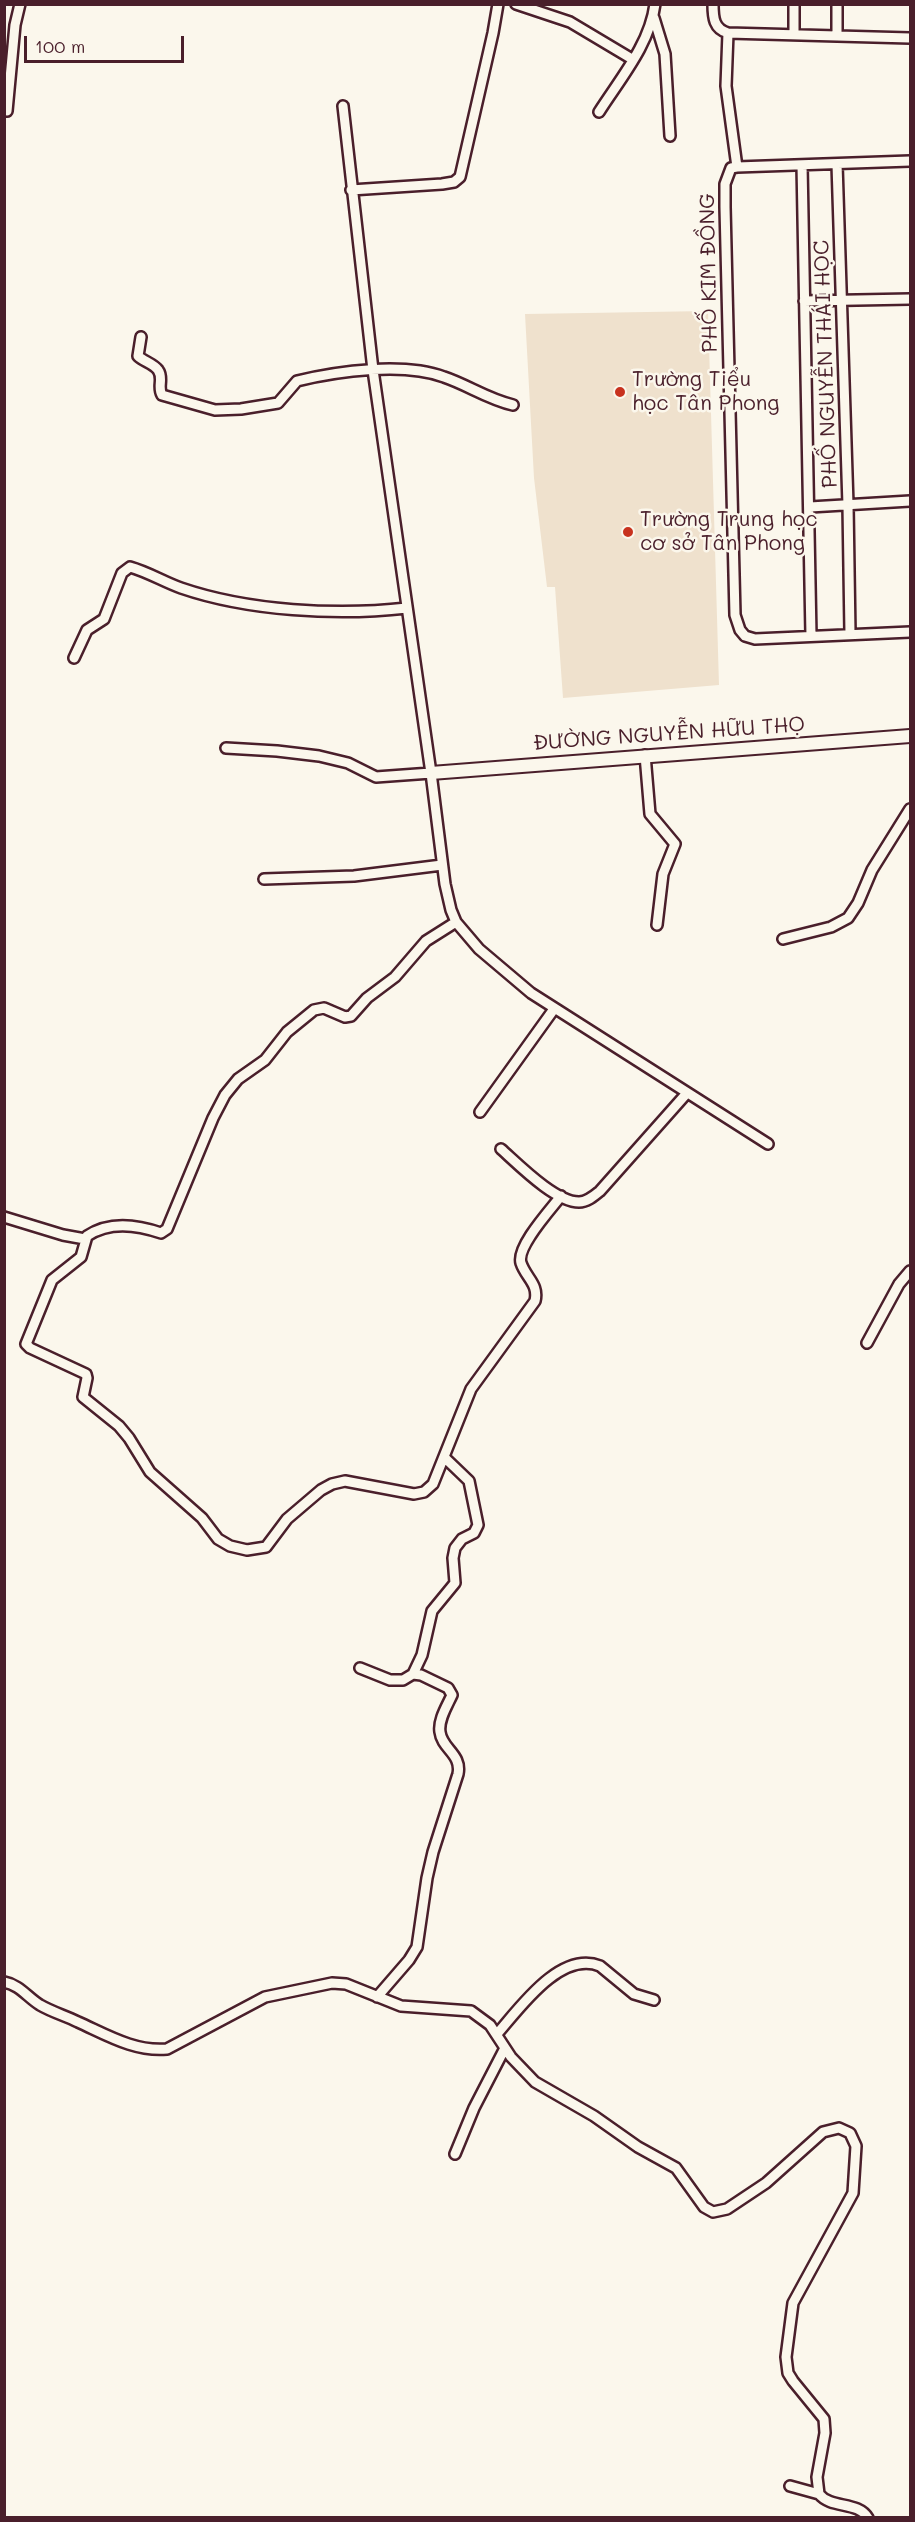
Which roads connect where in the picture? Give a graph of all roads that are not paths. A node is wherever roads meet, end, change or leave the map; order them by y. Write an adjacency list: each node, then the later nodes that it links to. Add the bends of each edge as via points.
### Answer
1 (20, 4): 9 (street)
2 (498, 4): 24 (street, via 460,177 449,183)
3 (516, 4): 15 (street, via 570,22)
4 (655, 4): 8 (street)
5 (713, 4): 10 (street, via 717,28)
6 (794, 4): 12 (street)
7 (837, 4): 13 (street)
8 (654, 18): 15 (street); 19 (street, via 665,54)
9 (15, 25): 11 (street); 17 (street)
10 (728, 33): 12 (street); 23 (street, via 726,86)
11 (4, 34)
12 (794, 34): 13 (street)
13 (837, 36): 14 (street)
14 (910, 38)
15 (632, 59): 18 (street)
16 (343, 106): 24 (street)
17 (7, 111)
18 (599, 112)
19 (670, 136)
20 (910, 161): 21 (street)
21 (837, 164): 22 (street); 27 (street, PHỐ NGUYỄN THÁI HỌC)
22 (802, 165): 23 (street); 26 (street, PHỐ NGUYỄN THÁI HỌC)
23 (734, 167): 37 (street, PHỐ KIM ĐỒNG, via 725,184 724,207 735,615 740,630 755,639)
24 (351, 190): 29 (street)
25 (910, 299): 27 (street)
26 (804, 301): 27 (street); 33 (street, PHỐ NGUYỄN THÁI HỌC)
27 (842, 302): 32 (street, PHỐ NGUYỄN THÁI HỌC)
28 (141, 337): 29 (street, via 138,356 158,370 162,395 215,410 269,406 283,399 297,381)
29 (373, 370): 30 (street, via 431,373); 34 (street)
30 (513, 405)
31 (910, 501): 32 (street)
32 (848, 505): 33 (street); 36 (street, PHỐ NGUYỄN THÁI HỌC)
33 (810, 507): 37 (street, PHỐ NGUYỄN THÁI HỌC)
34 (407, 608): 38 (street, via 350,612 269,607 182,588 130,567 122,573 104,619 87,630); 42 (street)
35 (910, 632): 36 (street)
36 (850, 634): 37 (street)
37 (811, 636)
38 (74, 658)
39 (910, 736): 41 (street, ĐƯỜNG NGUYỄN HỮU THỌ)
40 (226, 748): 42 (street, via 319,756 348,763 376,777)
41 (645, 755): 42 (street, ĐƯỜNG NGUYỄN HỮU THỌ); 47 (street, via 650,813 675,844 663,874)
42 (431, 773): 44 (street)
43 (910, 809): 48 (street, via 848,918 831,927)
44 (442, 865): 45 (street, via 364,875); 46 (street, via 447,899)
45 (264, 879)
46 (456, 922): 49 (street, via 490,960); 56 (street, via 426,941 395,977 351,1016 324,1008 314,1010 287,1032 265,1060 238,1079 213,1118 164,1232 127,1225 94,1232)
47 (657, 925)
48 (783, 939)
49 (555, 1009): 50 (street); 51 (street)
50 (687, 1093): 52 (street); 54 (street, via 591,1198 578,1202)
51 (480, 1112)
52 (768, 1144)
53 (501, 1149): 54 (street)
54 (561, 1196): 59 (street, via 521,1253 521,1263 537,1290 536,1301 471,1389)
55 (4, 1217): 56 (street)
56 (85, 1239): 59 (street, via 81,1257 52,1280 26,1344 86,1374 83,1397 119,1426 150,1472 202,1518 223,1543 247,1550 266,1547 287,1518 332,1484 345,1481 407,1493 424,1492 437,1478)
57 (910, 1271): 58 (street)
58 (867, 1343)
59 (444, 1457): 61 (street, via 467,1477 478,1525 455,1548 455,1583 432,1611 422,1655)
60 (360, 1668): 61 (street, via 390,1680 403,1680)
61 (413, 1674): 63 (street, via 430,1678 451,1691 440,1732 459,1769 433,1852 417,1947)
62 (4, 1982): 63 (street, via 39,2004 120,2041 156,2050 167,2049 274,1994 332,1983 346,1984)
63 (377, 1997): 65 (street, via 401,2006 471,2011)
64 (654, 2000): 65 (street, via 634,1994 600,1966 579,1965 540,1985)
65 (497, 2034): 66 (street)
66 (505, 2048): 67 (street); 69 (street, via 546,2091 676,2168 704,2207 713,2212 728,2209 766,2182 828,2129 839,2128 853,2137 853,2193 794,2303 786,2357 793,2381 824,2419 817,2477)
67 (455, 2154)
68 (790, 2486): 69 (street)
69 (819, 2494): 70 (street, via 826,2501 862,2510)
70 (868, 2517)

